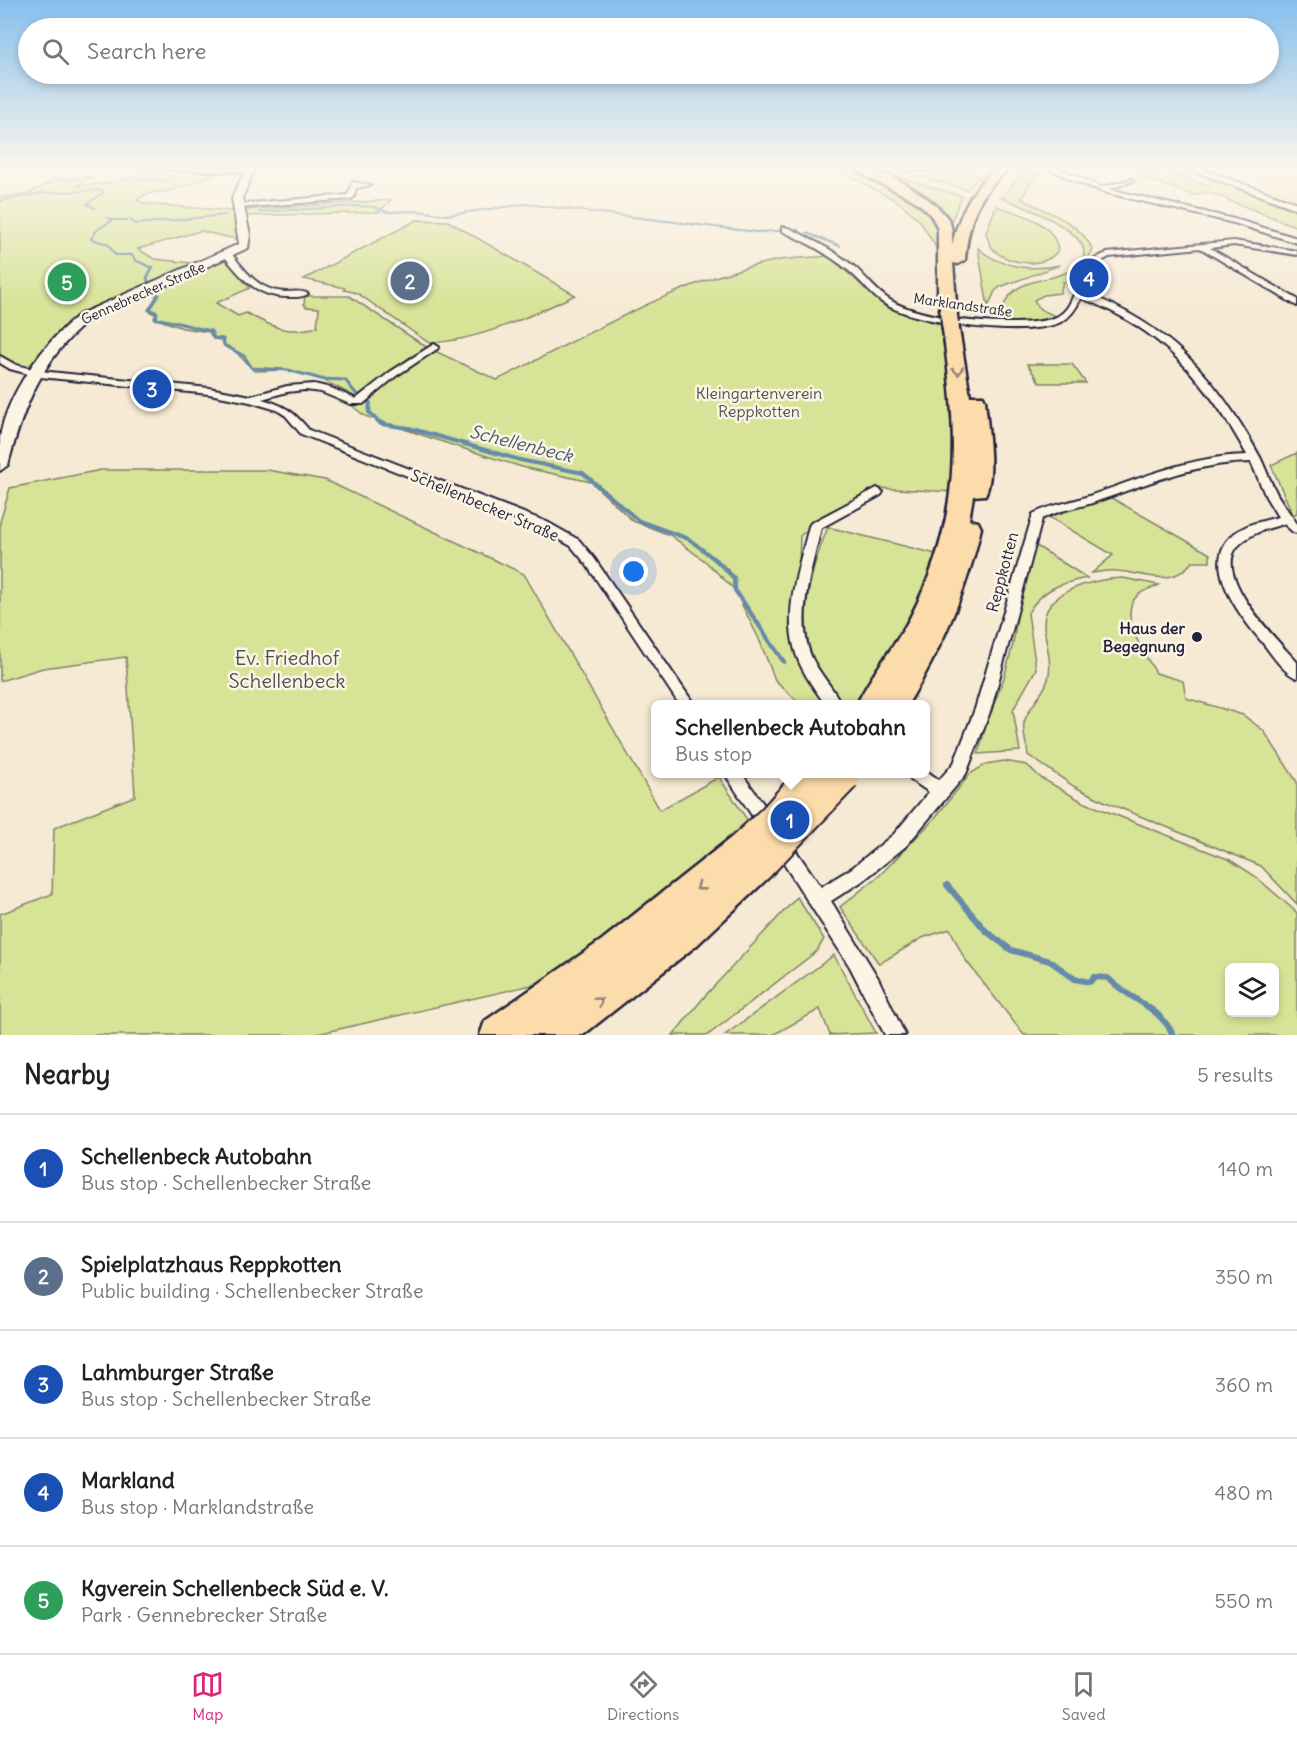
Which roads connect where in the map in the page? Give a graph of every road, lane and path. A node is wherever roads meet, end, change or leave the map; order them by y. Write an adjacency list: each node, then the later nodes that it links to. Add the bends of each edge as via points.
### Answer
1 (239, 214): 10 (main road, Gennebrecker Straße, via 246,243)
2 (938, 214): 11 (highway, via 945,230)
3 (961, 214): 11 (highway, via 954,225)
4 (965, 214): 15 (highway, via 959,241)
5 (1203, 214): 7 (street, via 1254,225)
6 (789, 231): 13 (street, Marklandstraße, via 833,254 892,306 911,312 1026,326 1058,320 1067,314)
7 (1297, 241)
8 (1200, 245): 9 (street, Marklandstraße, via 1244,243); 13 (street, Marklandstraße, via 1118,253 1092,261 1082,278); 14 (street)
9 (1297, 253)
10 (228, 255): 12 (street, via 259,290 274,295); 18 (main road, Gennebrecker Straße, via 85,317 71,327)
11 (947, 262): 15 (highway, via 946,297)
12 (304, 294)
13 (1079, 294): 21 (street, via 1131,317 1180,352 1209,383)
14 (1297, 303)
15 (957, 320): 29 (highway, via 963,419 961,502 934,594)
16 (434, 347): 19 (street, Schellenbecker Straße, via 359,402 305,387)
17 (0, 359): 18 (street, Schellenbecker Straße)
18 (33, 373): 19 (street, Schellenbecker Straße); 20 (main road, Gennebrecker Straße)
19 (252, 399): 27 (street, Schellenbecker Straße, via 281,408 305,432 543,525 575,543)
20 (7, 426): 22 (main road, Gennebrecker Straße)
21 (1255, 458): 24 (street); 34 (street, Reppkotten, via 1194,463 1037,517 968,752)
22 (0, 465)
23 (877, 492): 28 (street, via 815,526 798,617 801,646)
24 (1285, 519): 25 (street); 26 (street, via 1242,533 1229,546 1224,564 1228,582 1245,608)
25 (1297, 529)
26 (1297, 672)
27 (684, 700)
28 (830, 700)
29 (881, 700)
30 (736, 778): 36 (street)
31 (813, 778): 35 (highway, bridge)
32 (840, 778): 35 (highway, bridge)
33 (923, 778): 34 (street)
34 (941, 791): 36 (street, via 900,840 858,874)
35 (751, 857): 37 (highway, one-way to 37); 38 (highway, one-way to 35, via 671,945)
36 (818, 899): 39 (street, via 877,995)
37 (499, 1035)
38 (551, 1035)
39 (895, 1035)

